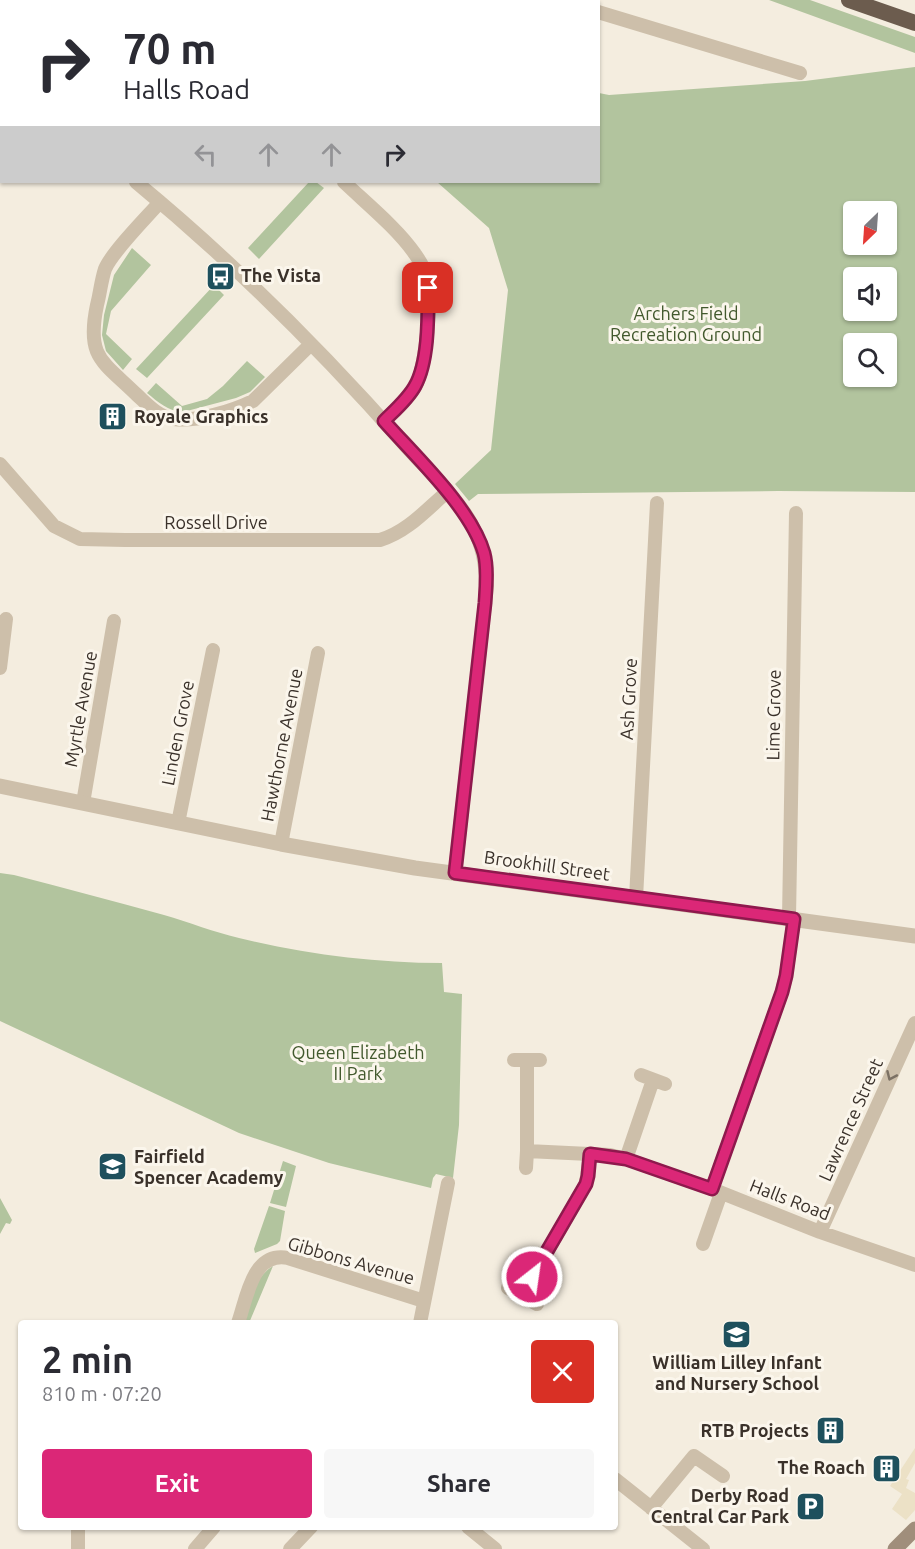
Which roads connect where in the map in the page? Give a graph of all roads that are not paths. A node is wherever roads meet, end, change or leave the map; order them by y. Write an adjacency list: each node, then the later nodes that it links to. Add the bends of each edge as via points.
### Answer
1 (849, 0): 3 (highway)
2 (600, 13): 4 (street)
3 (915, 23)
4 (759, 62): 5 (street); 6 (street)
5 (800, 73)
6 (755, 76)
7 (137, 183): 9 (street)
8 (345, 183): 11 (street, via 405,242 426,276 428,300 420,372 411,393)
9 (160, 202): 10 (street); 10 (street, via 106,267 93,325 95,349 107,366 154,411 171,419 190,419 243,406 253,401)
10 (311, 344): 11 (street)
11 (384, 421): 13 (street)
12 (0, 464): 13 (street, Rossell Drive, via 54,526 80,539 380,540 407,528)
13 (447, 492): 25 (street, via 471,523 484,554 487,586)
14 (657, 503): 26 (street, Ash Grove)
15 (796, 513): 27 (street, Lime Grove)
16 (6, 619): 20 (street)
17 (114, 621): 22 (street, Myrtle Avenue)
18 (213, 650): 23 (street, Linden Grove)
19 (318, 653): 24 (street, Hawthorne Avenue)
20 (0, 668)
21 (0, 786): 22 (street, Brookhill Street)
22 (83, 803): 23 (street, Brookhill Street)
23 (178, 823): 24 (street, Brookhill Street)
24 (281, 844): 25 (street, Brookhill Street)
25 (455, 873): 26 (street, Brookhill Street)
26 (636, 898): 27 (street, Brookhill Street)
27 (791, 919): 28 (street, Brookhill Street); 37 (street, Lime Grove, via 782,992)
28 (915, 936)
29 (915, 1023): 38 (street, Lawrence Street, one-way to 38)
30 (527, 1060): 32 (street)
31 (653, 1080): 34 (street)
32 (527, 1151): 33 (street, Halls Road); 35 (street)
33 (590, 1154): 34 (street, Halls Road); 42 (street, via 586,1184)
34 (626, 1159): 37 (street, Halls Road)
35 (526, 1168)
36 (448, 1183): 43 (street)
37 (717, 1191): 38 (street, Halls Road); 39 (street, Lime Grove)
38 (820, 1232): 40 (street, Halls Road)
39 (703, 1244)
40 (915, 1265)
41 (508, 1288): 42 (street)
42 (522, 1295): 44 (street)
43 (424, 1301): 45 (street, Gibbons Avenue, via 277,1257 257,1269); 46 (street)
44 (537, 1304)
45 (239, 1320)
46 (421, 1320)
47 (723, 1476): 49 (street, via 694,1456)
48 (618, 1481): 49 (street)
49 (651, 1508): 59 (street)
50 (915, 1529): 60 (main road)
51 (78, 1530): 55 (street)
52 (211, 1530): 56 (street)
53 (307, 1530): 57 (street)
54 (472, 1530): 58 (street)
55 (78, 1549)
56 (195, 1549)
57 (290, 1549)
58 (495, 1549)
59 (703, 1549)
60 (895, 1549)

